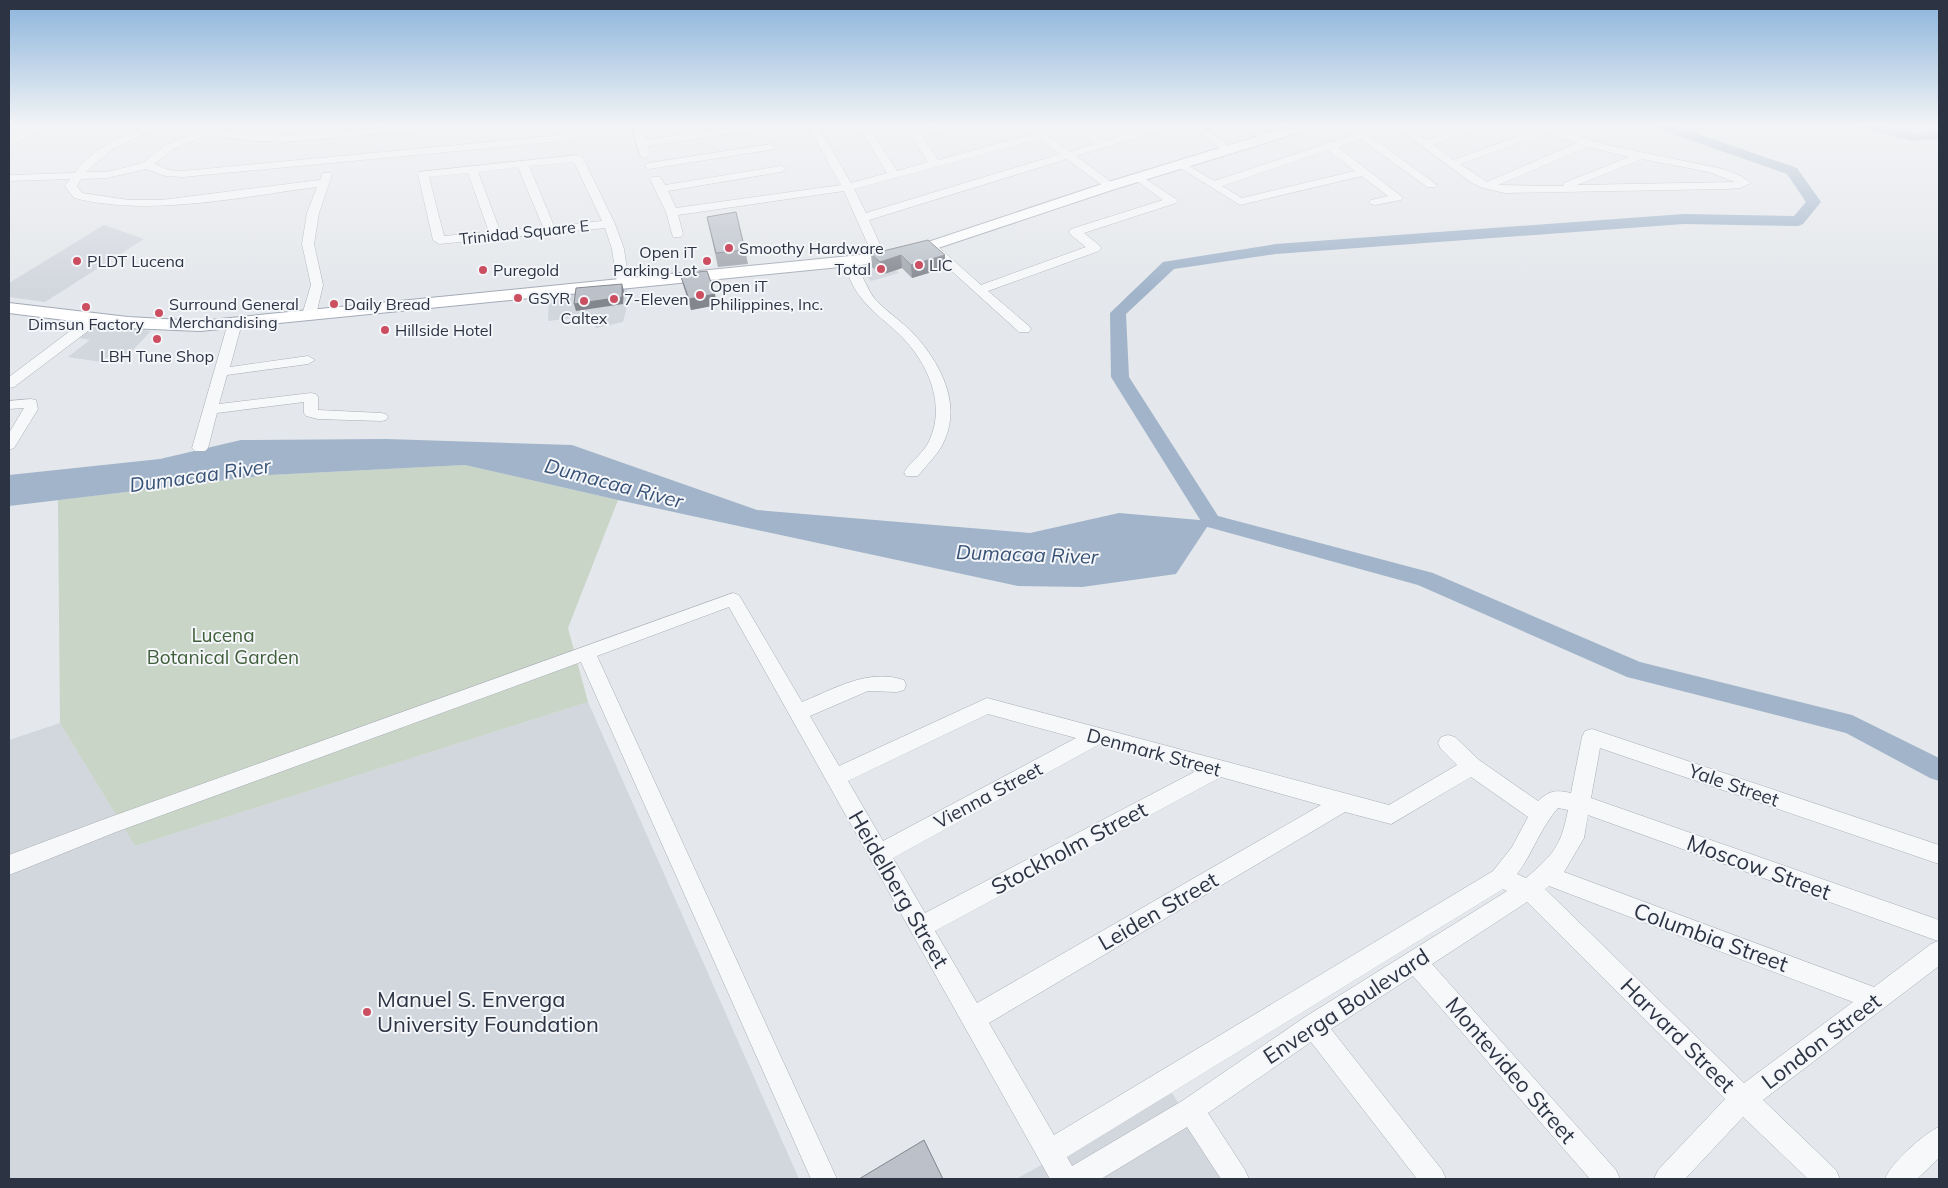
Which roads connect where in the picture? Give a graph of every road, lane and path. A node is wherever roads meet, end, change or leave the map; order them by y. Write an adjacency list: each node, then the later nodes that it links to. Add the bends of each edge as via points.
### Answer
1 (74, 181): 24 (street, via 71,186 78,196 129,203 161,203)
2 (425, 181): 39 (street, Trinidad Square E, via 440,240)
3 (477, 181): 39 (street)
4 (530, 181): 37 (street)
5 (589, 181): 36 (street)
6 (657, 181): 30 (street)
7 (733, 181): 30 (street)
8 (788, 181): 32 (street)
9 (845, 181): 29 (street)
10 (869, 181): 29 (street)
11 (981, 181): 35 (street)
12 (1104, 181): 27 (street)
13 (1124, 181): 27 (main road)
14 (1144, 181): 44 (street, via 1172,201 1075,232 1095,248)
15 (1207, 181): 25 (street)
16 (1224, 181): 25 (street)
17 (1325, 181): 25 (street, via 1240,202)
18 (1376, 181): 33 (street, via 1397,198)
19 (1426, 181): 26 (street)
20 (1477, 181): 28 (street)
21 (1498, 181): 28 (street)
22 (1579, 181): 31 (street)
23 (1743, 181): 31 (street, via 1745,183 1725,186)
24 (324, 183): 46 (street, via 313,213 308,244 317,285)
25 (1213, 185)
26 (1431, 185)
27 (1110, 186): 40 (main road)
28 (1487, 186): 31 (street, via 1504,190)
29 (848, 187): 32 (street); 35 (street)
30 (661, 189): 34 (street)
31 (1558, 190)
32 (795, 196): 34 (street)
33 (1375, 202)
34 (672, 212): 38 (street)
35 (862, 218): 41 (street)
36 (609, 224): 37 (street, Trinidad Square E); 43 (street, via 618,249)
37 (550, 229): 39 (street, Trinidad Square E)
38 (677, 234)
39 (496, 235)
40 (930, 246): 41 (main road); 44 (street)
41 (880, 258): 42 (main road)
42 (849, 262): 43 (main road); 58 (street, via 857,284 867,298 910,338 943,392 944,424 938,441)
43 (623, 282): 46 (main road)
44 (979, 290): 49 (street)
45 (9, 308): 47 (main road)
46 (308, 315): 48 (main road)
47 (95, 319): 48 (main road, via 166,326); 52 (street)
48 (235, 323): 51 (street)
49 (1024, 329)
50 (308, 360): 51 (street)
51 (221, 372): 54 (street)
52 (9, 384)
53 (9, 405): 56 (street, via 31,403 31,409)
54 (210, 410): 55 (street, via 311,396 310,413); 57 (street)
55 (380, 417)
56 (9, 445)
57 (200, 448)
58 (912, 472)
59 (586, 653): 61 (street, Heidelberg Street, via 733,599); 72 (street); 86 (street)
60 (897, 685): 61 (street, via 867,684)
61 (798, 712): 66 (street, Heidelberg Street)
62 (1096, 737): 65 (street, Denmark Street); 66 (street, Denmark Street, via 987,706); 70 (street, Vienna Street)
63 (1448, 743): 64 (street)
64 (1472, 766): 67 (street, Denmark Street, via 1391,815); 69 (street)
65 (1218, 769): 67 (street, Denmark Street); 75 (street, Stockholm Street)
66 (836, 777): 70 (street, Heidelberg Street)
67 (1342, 803): 80 (street, Leiden Street)
68 (1579, 803): 69 (street, Moscow Street, via 1554,800); 71 (street, Yale Street, via 1592,737); 74 (street, Enverga Boulevard, via 1573,838 1557,865); 76 (street, Moscow Street)
69 (1540, 814): 73 (street, via 1520,854)
70 (879, 854): 75 (street, Heidelberg Street)
71 (1939, 854)
72 (9, 865)
73 (1501, 878): 74 (street, Columbia Street); 85 (street)
74 (1538, 882): 78 (street, Enverga Boulevard); 79 (street, Columbia Street); 82 (street, Harvard Street)
75 (920, 927): 80 (street, Heidelberg Street)
76 (1939, 932)
77 (1939, 952): 79 (street, London Street)
78 (1414, 961): 81 (street, Enverga Boulevard); 91 (street, Montevideo Street)
79 (1876, 999): 82 (street, London Street)
80 (973, 1019): 85 (street, Heidelberg Street)
81 (1314, 1026): 83 (street, Enverga Boulevard); 90 (street)
82 (1743, 1099): 92 (street, London Street); 93 (street, Harvard Street)
83 (1191, 1110): 88 (street, Enverga Boulevard); 89 (street)
84 (1939, 1140): 94 (street)
85 (1050, 1153): 87 (street, Heidelberg Street)
86 (824, 1179)
87 (1065, 1179)
88 (1076, 1179)
89 (1236, 1179)
90 (1433, 1179)
91 (1607, 1179)
92 (1667, 1179)
93 (1827, 1179)
94 (1898, 1179)

